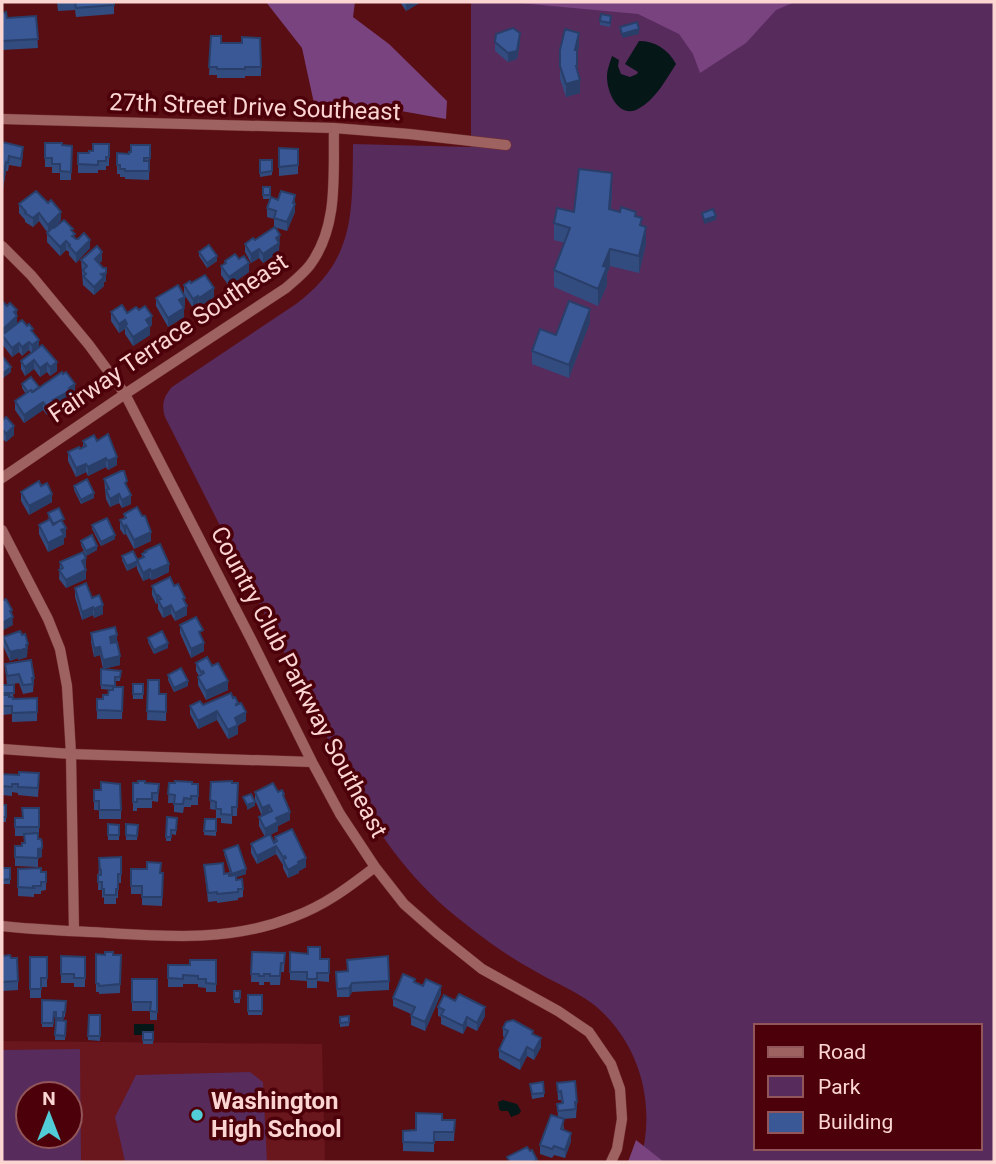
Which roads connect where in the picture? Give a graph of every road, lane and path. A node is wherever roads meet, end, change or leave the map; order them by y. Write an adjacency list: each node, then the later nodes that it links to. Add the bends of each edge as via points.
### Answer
1 (2, 119): 2 (street, 27th Street Drive Southeast)
2 (334, 128): 3 (street, 27th Street Drive Southeast); 5 (street, Fairway Terrace Southeast, via 330,218 308,268 286,288)
3 (506, 145)
4 (2, 246): 5 (street, Country Club Parkway Southeast, via 32,275)
5 (125, 394): 6 (street, Fairway Terrace Southeast); 10 (street, Country Club Parkway Southeast)
6 (2, 478)
7 (2, 530): 9 (street, via 60,649)
8 (2, 749): 9 (street)
9 (71, 754): 10 (street); 13 (street)
10 (312, 762): 11 (street, Country Club Parkway Southeast)
11 (374, 867): 13 (street, via 314,908 249,930 209,936); 14 (street, Country Club Parkway Southeast, via 404,904 482,969 589,1032 611,1064 621,1089 622,1119)
12 (2, 926): 13 (street)
13 (74, 931)
14 (611, 1162)

